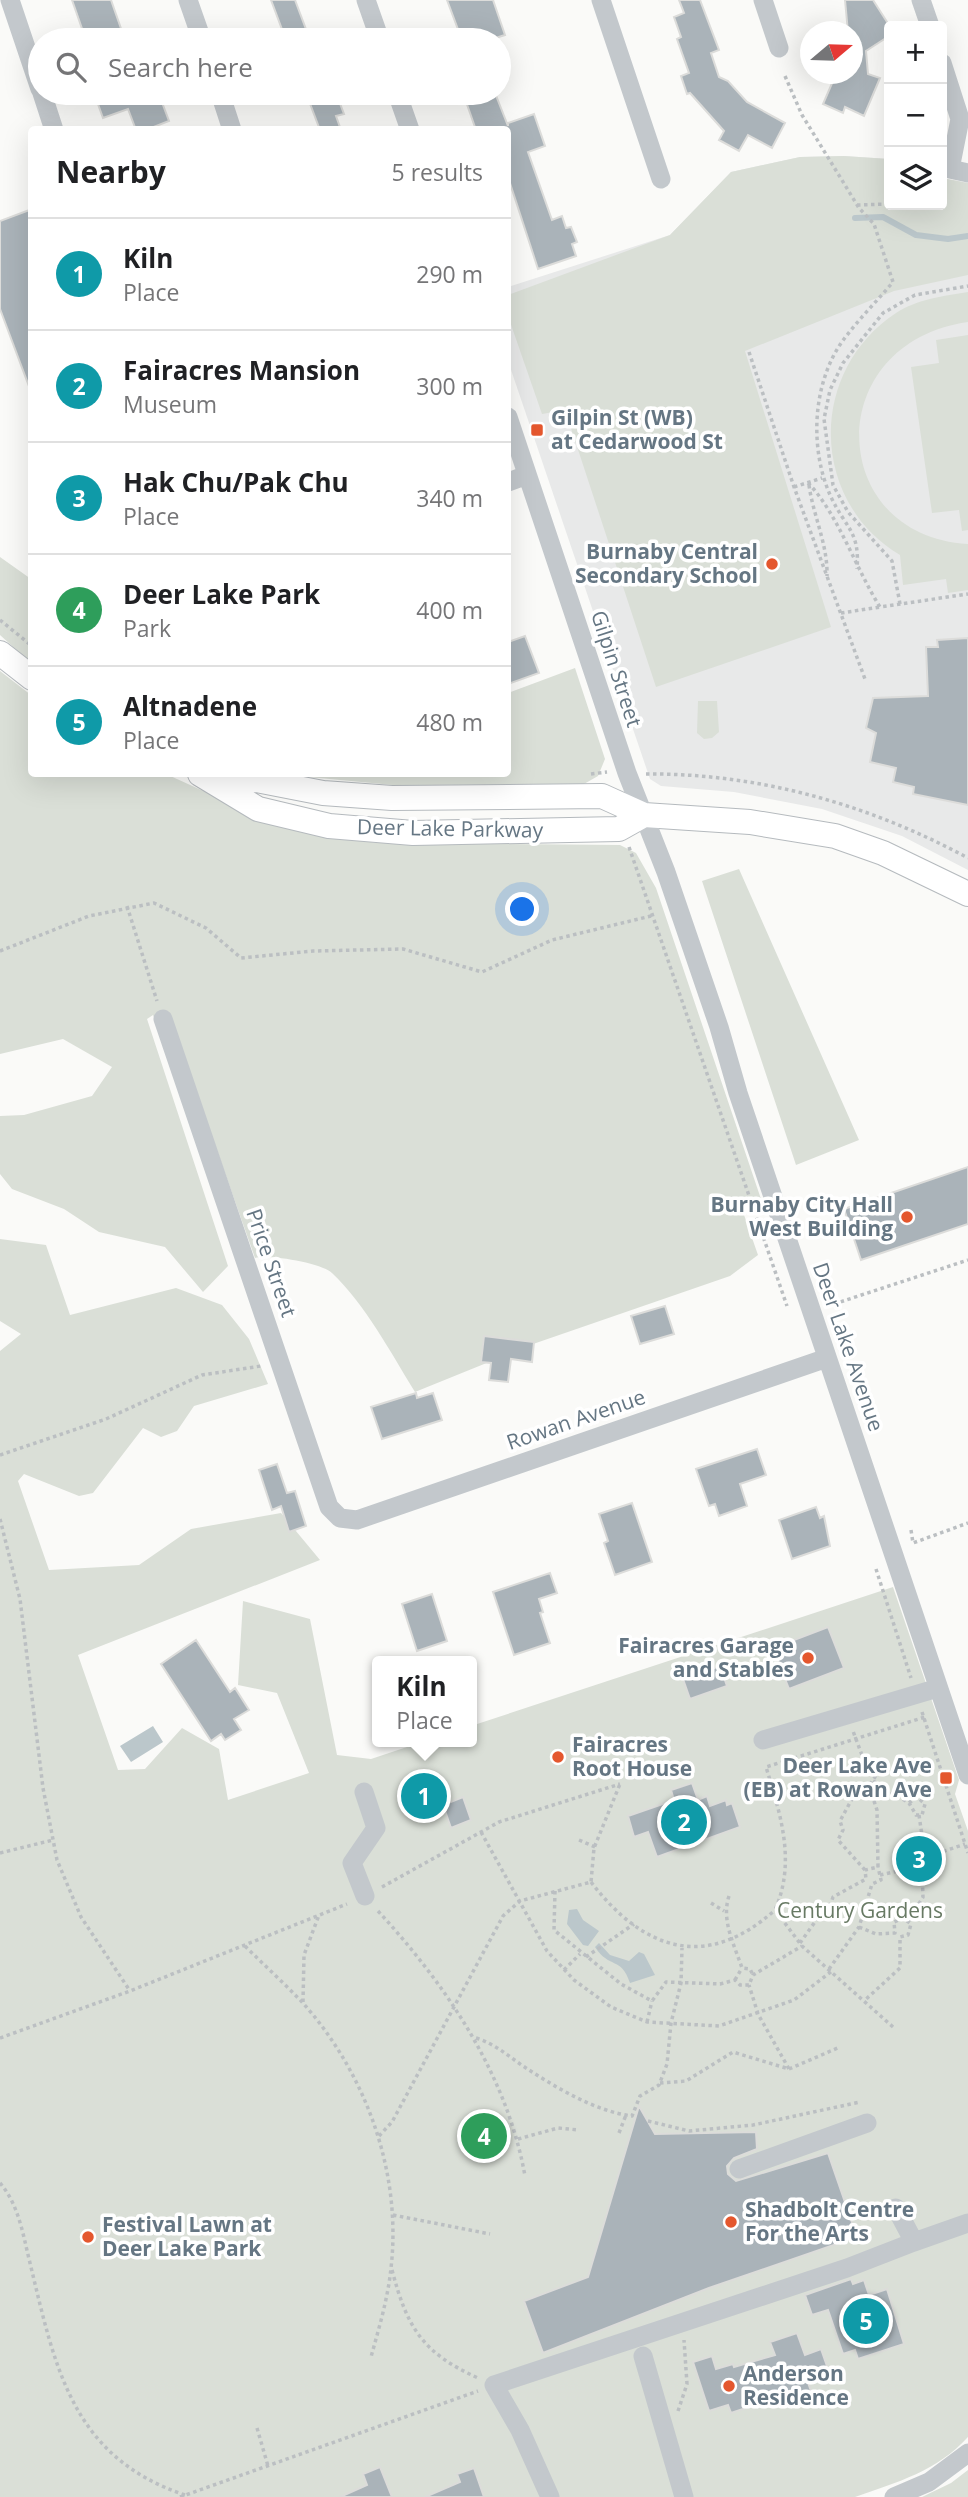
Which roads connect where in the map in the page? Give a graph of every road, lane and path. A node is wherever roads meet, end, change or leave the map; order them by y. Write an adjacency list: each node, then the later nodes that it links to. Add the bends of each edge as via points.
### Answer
1 (10, 0): 11 (street)
2 (188, 0): 8 (street)
3 (366, 0): 9 (street)
4 (601, 0): 21 (street)
5 (763, 0): 10 (street)
6 (921, 0): 7 (street)
7 (928, 21)
8 (198, 28)
9 (376, 28)
10 (779, 48)
11 (28, 53)
12 (785, 76): 23 (path, via 803,116)
13 (947, 79): 20 (street, via 960,119)
14 (46, 105): 17 (street)
15 (224, 105): 18 (street)
16 (401, 105): 19 (street)
17 (53, 126)
18 (231, 126)
19 (409, 126)
20 (959, 171)
21 (662, 179)
22 (884, 204): 23 (path)
23 (858, 206): 28 (path, via 874,224 893,282 842,341 827,370 816,420)
24 (968, 286): 35 (path, via 915,295 883,313 843,363 830,390 824,419 833,485 848,512 892,561)
25 (750, 352): 31 (path)
26 (511, 426): 27 (street, Gilpin Street)
27 (527, 475): 29 (street); 45 (street, Gilpin Street)
28 (822, 478): 30 (path); 32 (path, via 859,545)
29 (511, 481)
30 (808, 482): 31 (path); 32 (path, via 820,494); 33 (path, via 828,559)
31 (794, 487): 33 (path)
32 (857, 569): 36 (path)
33 (827, 578): 37 (path)
34 (968, 594): 35 (path)
35 (900, 604): 36 (path)
36 (880, 607): 37 (path)
37 (840, 613): 42 (path)
38 (0, 620): 39 (path)
39 (28, 643)
40 (0, 653): 41 (main road)
41 (28, 675)
42 (865, 679)
43 (646, 774): 47 (path, via 739,781 842,802 889,819)
44 (210, 778): 45 (main road, Deer Lake Parkway, via 392,797 602,796); 45 (main road, Deer Lake Parkway, via 258,809 367,831 619,830)
45 (644, 816): 48 (main road, Deer Lake Parkway, via 750,821 835,836 883,853); 57 (street, Deer Lake Avenue, via 719,1027)
46 (629, 848): 50 (path)
47 (968, 858)
48 (968, 894)
49 (127, 906): 50 (path, via 154,902 206,928 241,958 403,949 482,972 552,940); 51 (path, via 69,922); 52 (path)
50 (651, 916): 55 (path)
51 (0, 951)
52 (163, 1019): 56 (street, Price Street)
53 (968, 1260): 54 (path)
54 (834, 1304)
55 (789, 1313)
56 (279, 1357): 58 (path, via 256,1368 202,1375 106,1419); 59 (street, Price Street, via 329,1507)
57 (827, 1358): 59 (street, Rowan Avenue, via 356,1520); 64 (street, Deer Lake Avenue)
58 (0, 1455)
59 (340, 1518)
60 (0, 1519): 77 (path, via 20,1599)
61 (968, 1523): 62 (path, via 913,1543)
62 (911, 1530)
63 (874, 1565): 65 (path)
64 (938, 1688): 65 (street); 70 (street, Deer Lake Avenue)
65 (916, 1695): 67 (path); 68 (street)
66 (937, 1714): 67 (path)
67 (923, 1718): 69 (path); 79 (path)
68 (763, 1740)
69 (856, 1740): 71 (path); 98 (path, via 766,1767 788,1852 785,1888)
70 (968, 1774)
71 (873, 1781): 72 (path); 74 (path)
72 (869, 1787): 85 (path, via 877,1810); 87 (path, via 859,1786 840,1821 843,1830 838,1840)
73 (364, 1792): 94 (street, via 376,1828 352,1863)
74 (909, 1803): 75 (path); 75 (path, via 917,1797 925,1804)
75 (919, 1815): 81 (path)
76 (481, 1832): 80 (path, via 499,1822 620,1784); 94 (path); 96 (path)
77 (53, 1840): 82 (path); 119 (path, via 81,1917)
78 (579, 1840): 80 (path)
79 (965, 1844): 83 (path); 84 (path)
80 (595, 1847): 91 (path)
81 (924, 1849): 84 (path); 86 (path, via 911,1852 908,1862)
82 (0, 1853)
83 (968, 1853)
84 (930, 1856): 88 (path)
85 (878, 1867): 87 (path); 89 (path)
86 (912, 1868): 88 (path); 89 (path)
87 (865, 1870): 90 (path)
88 (922, 1870): 101 (path, via 923,1897)
89 (880, 1875): 92 (path, via 881,1880)
90 (866, 1879): 92 (path); 107 (path, via 833,1897 829,1910 822,1912)
91 (591, 1882): 93 (path); 102 (path, via 611,1908)
92 (872, 1884): 103 (path)
93 (555, 1891): 96 (path); 110 (path, via 554,1930)
94 (365, 1896): 100 (path); 123 (path, via 418,1957)
95 (729, 1896): 99 (path)
96 (520, 1901): 113 (path, via 547,1951); 123 (path, via 503,1916)
97 (711, 1903): 99 (path)
98 (775, 1910): 106 (path); 107 (path)
99 (724, 1911): 106 (path)
100 (319, 1915): 108 (path); 122 (path, via 304,1955)
101 (908, 1922): 104 (path, via 903,1918 894,1922); 105 (path, via 908,1935)
102 (634, 1924): 109 (path, via 654,1938); 111 (path)
103 (859, 1927): 104 (path, via 876,1934); 114 (path)
104 (895, 1933): 105 (path)
105 (900, 1937): 121 (path, via 900,1968)
106 (732, 1938): 109 (path); 112 (path)
107 (801, 1944): 114 (path); 115 (path)
108 (245, 1946): 119 (path); 122 (path)
109 (682, 1948): 117 (path)
110 (581, 1953): 111 (path); 113 (path)
111 (586, 1957): 120 (path)
112 (742, 1968): 115 (path); 116 (path)
113 (564, 1970): 125 (path, via 611,2007)
114 (830, 1970): 121 (path); 124 (path, via 794,2000)
115 (753, 1975): 118 (path)
116 (735, 1980): 117 (path); 118 (path)
117 (681, 1983): 120 (path, via 666,1982); 126 (path)
118 (749, 1984): 124 (path)
119 (131, 1991): 128 (path)
120 (652, 2001): 125 (path)
121 (864, 2001): 127 (path)
122 (303, 2004): 139 (path, via 357,2083)
123 (454, 2010): 129 (path); 139 (path, via 392,2122)
124 (758, 2014): 126 (path, via 719,2026); 131 (path)
125 (647, 2022): 126 (path)
126 (671, 2023): 132 (path)
127 (893, 2027)
128 (0, 2038)
129 (476, 2038): 134 (path, via 492,2043 570,2093); 140 (path)
130 (840, 2047): 131 (path)
131 (789, 2070): 132 (path, via 733,2052 686,2081)
132 (660, 2083): 134 (path, via 640,2096 632,2116)
133 (860, 2102): 135 (path, via 727,2128 689,2131)
134 (626, 2115): 138 (path)
135 (648, 2122)
136 (867, 2123): 141 (street)
137 (579, 2130): 140 (path, via 558,2128)
138 (619, 2133)
139 (379, 2136): 145 (path)
140 (518, 2139): 142 (path)
141 (739, 2169)
142 (525, 2176)
143 (0, 2183): 159 (path, via 19,2217 54,2362 67,2393 120,2460 160,2486)
144 (896, 2208): 148 (street)
145 (392, 2215): 147 (path); 149 (path)
146 (968, 2223): 148 (street)
147 (490, 2234)
148 (914, 2242): 150 (street)
149 (391, 2268): 152 (path); 153 (path, via 414,2330 447,2364)
150 (681, 2324): 153 (street); 156 (path, via 687,2384 681,2406)
151 (643, 2356): 156 (street)
152 (371, 2357)
153 (494, 2385): 161 (street)
154 (468, 2395): 158 (path)
155 (257, 2428): 158 (path)
156 (666, 2428): 162 (street)
157 (968, 2453): 163 (street, via 929,2482)
158 (268, 2466): 159 (path)
159 (186, 2495): 160 (path)
160 (180, 2497)
161 (550, 2497)
162 (684, 2497)
163 (894, 2497)

